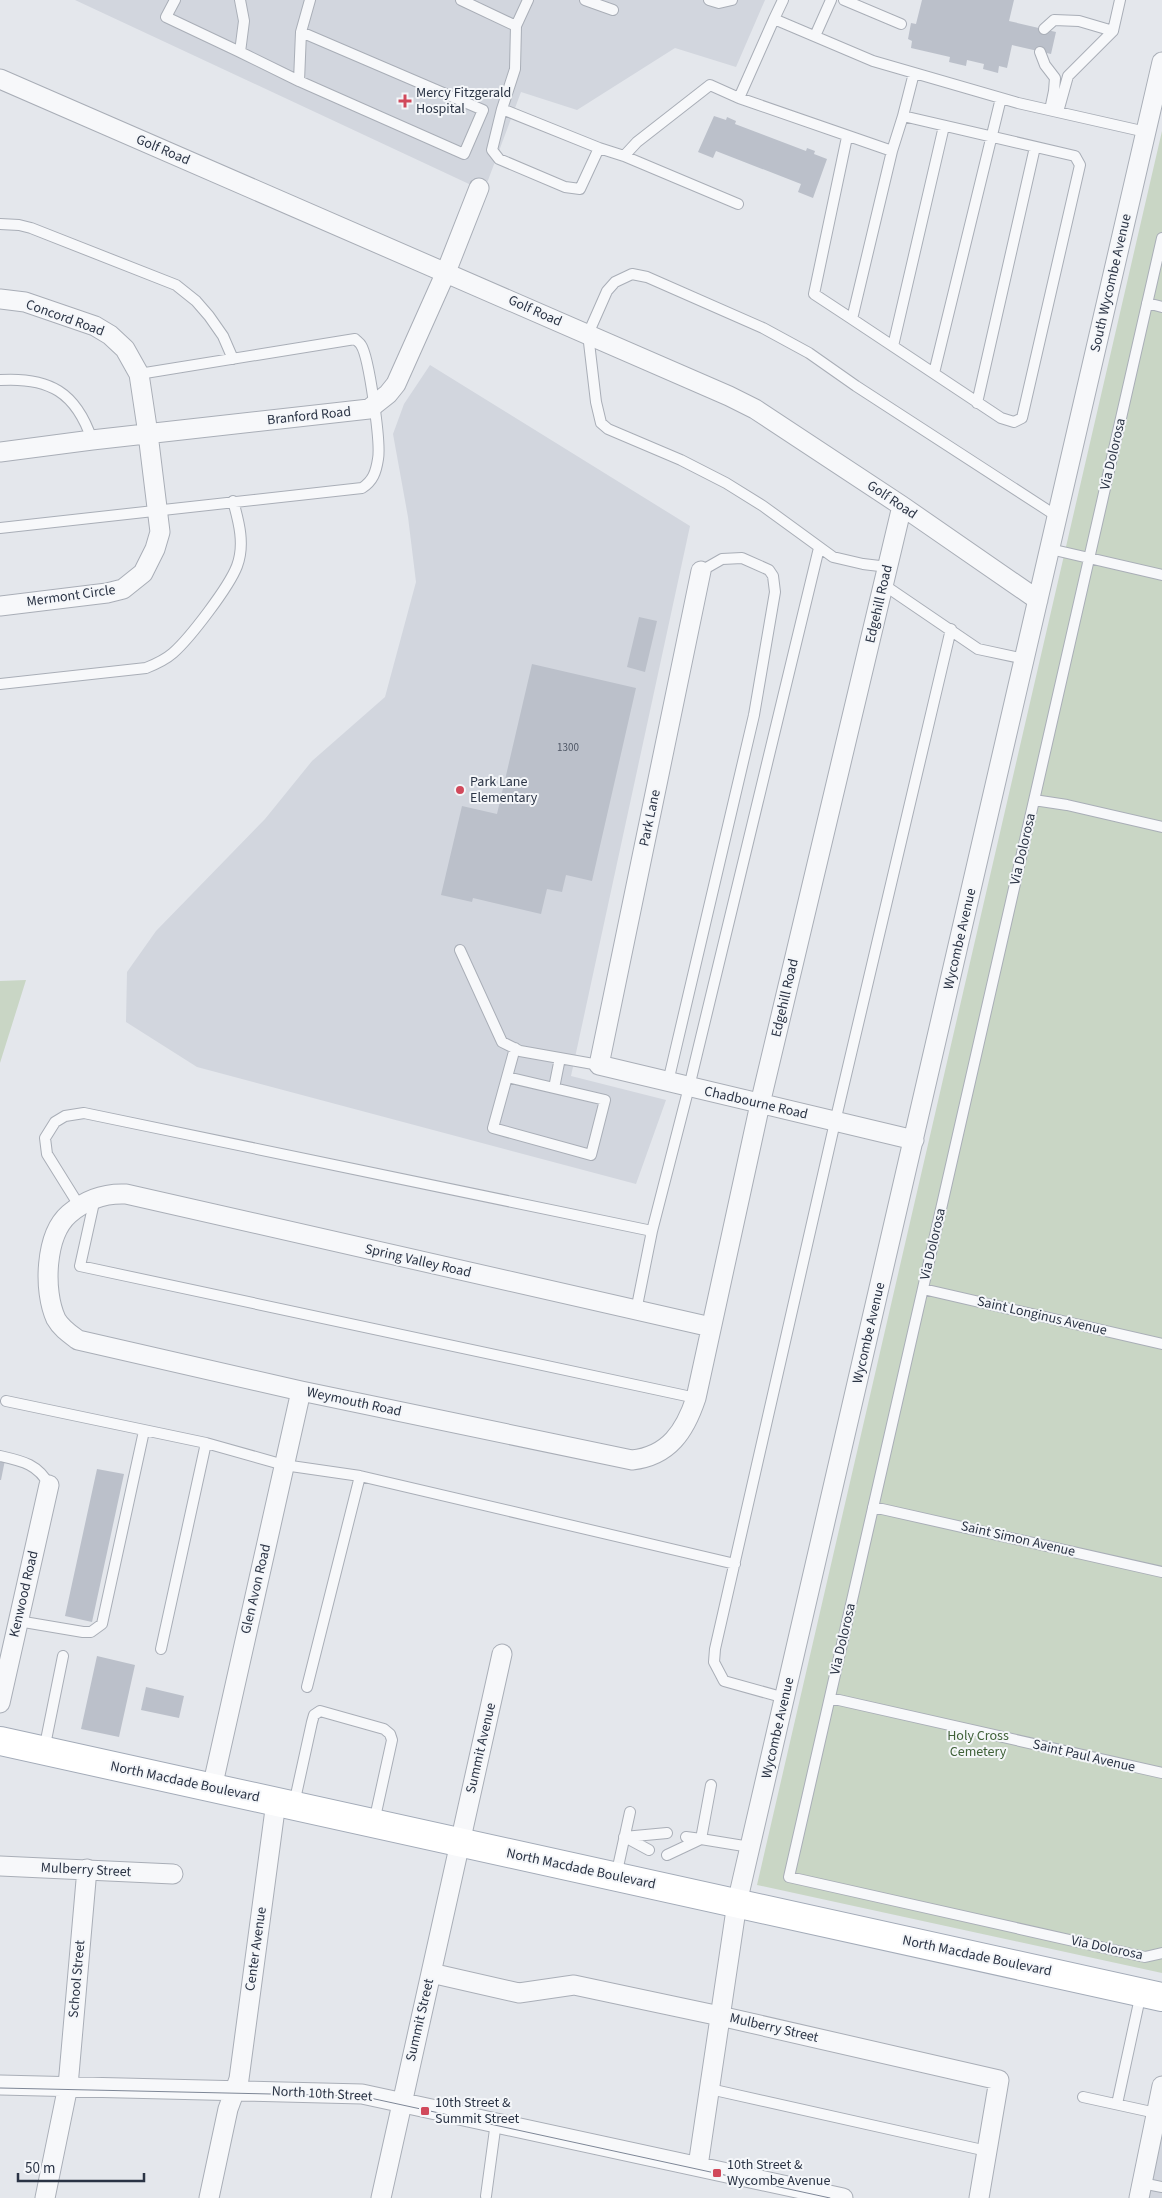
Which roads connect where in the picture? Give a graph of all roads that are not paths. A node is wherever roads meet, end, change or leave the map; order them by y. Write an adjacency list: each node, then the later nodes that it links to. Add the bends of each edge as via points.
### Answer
1 (175, 0): 21 (lane, via 166,16)
2 (240, 0): 21 (lane, via 244,21)
3 (310, 0): 19 (lane)
4 (460, 0): 16 (lane)
5 (528, 0): 16 (lane)
6 (585, 0): 13 (lane)
7 (710, 0): 8 (lane, via 719,4)
8 (732, 0)
9 (783, 0): 14 (lane)
10 (831, 0): 20 (lane)
11 (844, 0): 15 (lane)
12 (1120, 0): 18 (lane)
13 (613, 10)
14 (774, 19): 20 (lane); 27 (lane)
15 (901, 24)
16 (516, 26): 29 (lane, via 515,69)
17 (1044, 29): 18 (lane, via 1054,20 1079,21)
18 (1113, 31): 30 (lane, via 1068,76)
19 (301, 32): 26 (lane); 26 (lane, via 483,110 464,154)
20 (815, 36): 24 (lane, via 874,61)
21 (240, 52): 26 (lane)
22 (1040, 52): 30 (lane, via 1054,78)
23 (1162, 62): 33 (street, South Wycombe Avenue)
24 (914, 73): 28 (lane); 31 (lane)
25 (0, 79): 44 (street, Golf Road)
26 (299, 81)
27 (739, 98): 34 (lane); 39 (lane, via 710,85 637,142)
28 (1001, 98): 30 (lane); 35 (lane)
29 (502, 109): 37 (lane); 37 (lane, via 492,150 498,159 565,187 580,189)
30 (1054, 111): 33 (lane)
31 (903, 116): 32 (lane); 38 (lane)
32 (944, 126): 35 (lane); 50 (lane)
33 (1146, 132): 63 (street, South Wycombe Avenue)
34 (847, 137): 38 (lane); 48 (lane, via 814,294)
35 (993, 137): 36 (lane); 53 (lane)
36 (1035, 147): 55 (lane); 55 (lane, via 1075,156 1080,165 1022,418 1014,422 1001,418)
37 (599, 148): 39 (lane)
38 (892, 151): 48 (lane)
39 (624, 156): 41 (lane)
40 (479, 188): 44 (street)
41 (738, 204)
42 (0, 224): 51 (lane, via 31,228 176,285 209,316 224,336)
43 (1162, 238): 46 (lane, Via Dolorosa)
44 (446, 272): 49 (street, Golf Road); 56 (street, via 396,384)
45 (0, 299): 52 (street, Concord Road, via 25,302 95,326 125,349)
46 (1147, 303): 47 (lane); 67 (lane, Via Dolorosa)
47 (1162, 307)
48 (852, 318): 50 (lane)
49 (588, 334): 61 (street, Golf Road, via 755,410); 63 (lane, via 607,291 615,282 632,274 647,277 763,328 809,353 856,386); 65 (lane, via 601,423 726,483)
50 (893, 346): 53 (lane)
51 (232, 359): 52 (lane); 56 (lane, via 355,339 364,353)
52 (139, 374): 57 (street, Concord Road)
53 (934, 374): 55 (lane)
54 (0, 380): 58 (lane, via 39,381 65,396 76,407)
55 (977, 402)
56 (374, 406): 57 (street, Branford Road); 60 (lane, via 379,457 374,476 362,488)
57 (148, 434): 58 (street, Branford Road); 62 (street, Mermont Circle)
58 (92, 440): 59 (street, Branford Road)
59 (0, 452)
60 (233, 501): 62 (lane); 75 (lane, via 240,528 238,565 227,585 173,653 146,668)
61 (902, 506): 70 (street, Edgehill Road); 71 (street, Golf Road)
62 (158, 509): 64 (lane); 72 (street, Mermont Circle, via 160,532 155,549 143,573 123,588 108,593)
63 (1059, 511): 66 (street, Wycombe Avenue)
64 (0, 528)
65 (819, 548): 70 (lane, via 833,557); 84 (lane)
66 (1050, 549): 67 (lane); 71 (street, Wycombe Avenue)
67 (1089, 557): 69 (lane); 76 (lane, Via Dolorosa)
68 (701, 571): 81 (street, Park Lane); 83 (lane, via 722,558 742,558 769,570 775,592 754,714)
69 (1162, 575)
70 (886, 576): 73 (lane); 86 (street, Edgehill Road)
71 (1038, 600): 74 (street, Wycombe Avenue)
72 (0, 606)
73 (951, 629): 74 (lane, via 978,648); 87 (lane)
74 (1025, 659): 88 (street, Wycombe Avenue)
75 (0, 684)
76 (1034, 800): 77 (lane); 91 (lane, Via Dolorosa)
77 (1162, 827)
78 (460, 950): 79 (lane, via 502,1042)
79 (515, 1048): 80 (lane); 82 (lane)
80 (560, 1058): 81 (lane); 85 (lane)
81 (599, 1065): 83 (street, Chadbourne Road)
82 (507, 1077): 85 (lane); 85 (lane, via 493,1128 591,1155 605,1100)
83 (668, 1082): 84 (street, Chadbourne Road)
84 (688, 1087): 86 (street, Chadbourne Road); 90 (lane)
85 (554, 1088)
86 (760, 1104): 87 (street, Chadbourne Road); 93 (street, Edgehill Road)
87 (834, 1122): 88 (street, Chadbourne Road); 106 (lane)
88 (914, 1140): 113 (street, Wycombe Avenue)
89 (88, 1203): 90 (lane, via 47,1154 45,1138 49,1130 60,1119 75,1113); 92 (street, Spring Valley Road, via 112,1194 126,1194); 95 (street, Weymouth Road, via 69,1214 61,1224 48,1268 51,1304 57,1320 66,1331 78,1340); 96 (lane, via 80,1266)
90 (652, 1232): 92 (lane)
91 (923, 1289): 94 (lane, Saint Longinus Avenue); 105 (lane, Via Dolorosa)
92 (636, 1310): 93 (street, Spring Valley Road)
93 (711, 1327): 96 (street, Edgehill Road)
94 (1162, 1344)
95 (301, 1391): 101 (street, Weymouth Road); 102 (street, Glen Avon Road)
96 (696, 1398): 101 (street, Edgehill Road, via 685,1425 672,1442 655,1454)
97 (6, 1401): 98 (lane)
98 (144, 1431): 99 (lane); 108 (lane, via 102,1624 92,1632 83,1632)
99 (206, 1443): 102 (lane); 109 (lane)
100 (0, 1456): 104 (lane, via 31,1464)
101 (632, 1460)
102 (284, 1464): 103 (lane); 120 (street, Glen Avon Road)
103 (360, 1476): 106 (lane); 112 (lane)
104 (49, 1485): 108 (street, Kenwood Road)
105 (873, 1507): 107 (lane, Saint Simon Avenue); 114 (lane, Via Dolorosa)
106 (735, 1564): 113 (lane, via 714,1662 724,1681)
107 (1162, 1572)
108 (18, 1621): 115 (street, Kenwood Road)
109 (160, 1649)
110 (502, 1654): 128 (street, Summit Avenue)
111 (63, 1656): 117 (lane)
112 (307, 1687)
113 (785, 1698): 129 (street, Wycombe Avenue)
114 (830, 1698): 118 (lane, Saint Paul Avenue); 137 (lane, Via Dolorosa, via 789,1877 1145,1957)
115 (0, 1703)
116 (0, 1741): 117 (main road, North Macdade Boulevard)
117 (44, 1751): 120 (main road, North Macdade Boulevard)
118 (1162, 1773)
119 (711, 1784): 127 (lane)
120 (212, 1788): 121 (main road, North Macdade Boulevard)
121 (285, 1804): 123 (main road, North Macdade Boulevard); 123 (lane, via 314,1715 320,1711 384,1729 390,1734 392,1740); 145 (street, Center Avenue)
122 (630, 1812): 125 (lane)
123 (374, 1823): 128 (main road, North Macdade Boulevard)
124 (667, 1833): 125 (lane)
125 (624, 1837): 130 (lane); 135 (lane)
126 (686, 1837): 127 (lane)
127 (701, 1840): 129 (lane); 131 (lane)
128 (460, 1842): 135 (main road, North Macdade Boulevard); 138 (street, Summit Street)
129 (750, 1847): 136 (street, Wycombe Avenue)
130 (648, 1850)
131 (667, 1855)
132 (0, 1866): 133 (street, Mulberry Street)
133 (87, 1869): 134 (street, Mulberry Street); 143 (street, School Street)
134 (172, 1874)
135 (616, 1877): 136 (main road, North Macdade Boulevard)
136 (737, 1903): 139 (main road, North Macdade Boulevard); 140 (street, Wycombe Avenue)
137 (1162, 1953)
138 (431, 1972): 140 (street, Mulberry Street, via 519,1994 574,1986); 147 (street, Summit Street)
139 (1152, 1994): 148 (lane)
140 (720, 2016): 144 (street, Wycombe Avenue); 151 (street, Mulberry Street, via 999,2080)
141 (0, 2085): 143 (street, North 10th Street)
142 (1162, 2086): 149 (street)
143 (68, 2088): 145 (street, North 10th Street); 157 (street, School Street)
144 (710, 2089): 151 (lane); 152 (street, Wycombe Avenue)
145 (234, 2093): 147 (street, North 10th Street, via 362,2094); 158 (street, Center Avenue)
146 (1083, 2097): 148 (lane)
147 (402, 2102): 150 (street, North 10th Street); 155 (street, Summit Street)
148 (1117, 2104): 149 (lane)
149 (1156, 2113): 154 (street)
150 (496, 2122): 152 (street, North 10th Street); 156 (lane)
151 (987, 2151): 160 (street, Mulberry Street)
152 (698, 2166): 159 (street, North 10th Street)
153 (1162, 2187): 154 (lane)
154 (1140, 2191)
155 (386, 2196)
156 (486, 2196)
157 (45, 2198)
158 (209, 2198)
159 (842, 2198)
160 (979, 2198)

